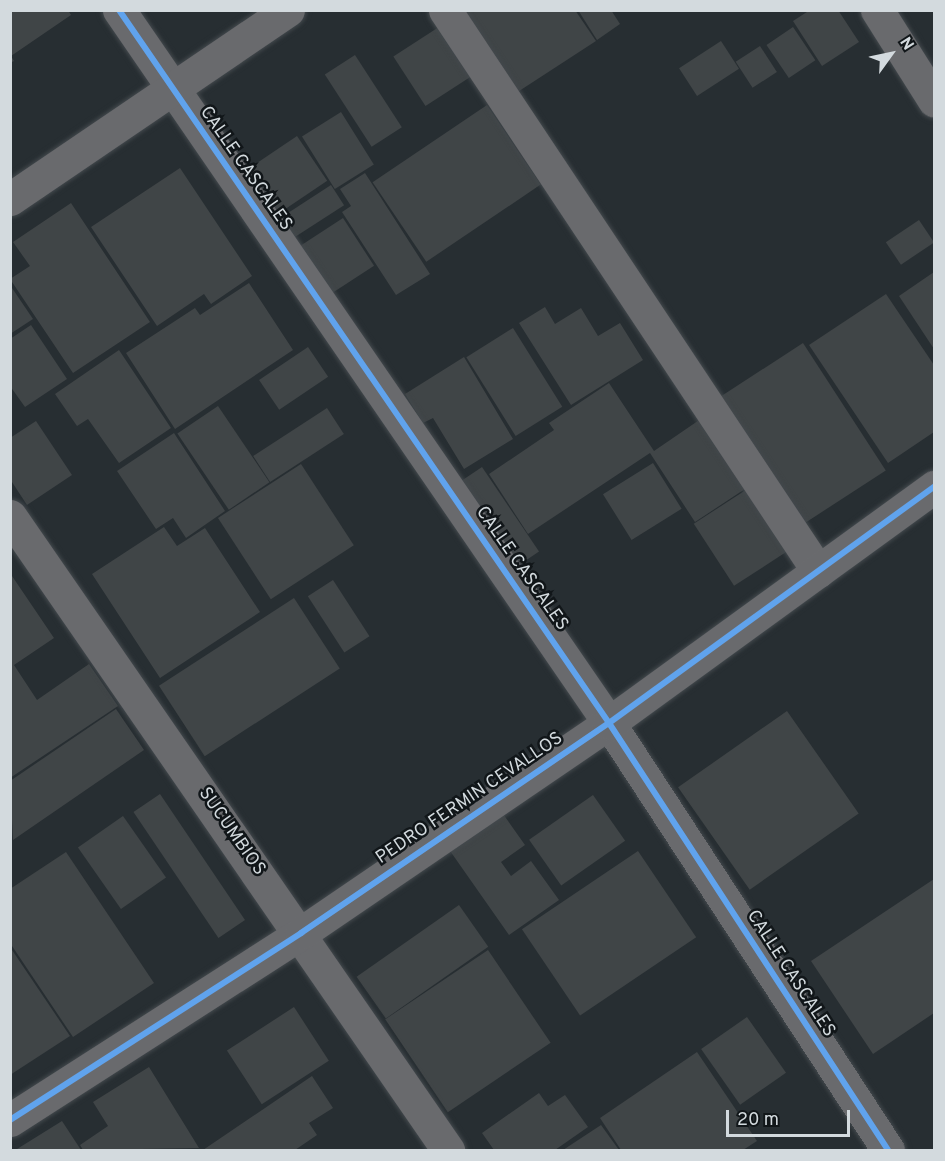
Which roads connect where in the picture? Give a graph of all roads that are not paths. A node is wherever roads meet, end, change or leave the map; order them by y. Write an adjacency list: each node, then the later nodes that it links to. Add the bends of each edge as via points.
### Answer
1 (119, 10): 5 (street, CALLE CASCALES)
2 (288, 10): 5 (street)
3 (445, 10): 10 (street)
4 (877, 10): 6 (street)
5 (172, 89): 7 (street); 11 (street, CALLE CASCALES)
6 (934, 100)
7 (10, 199)
8 (934, 487): 10 (street, PEDRO FERMIN CEVALLOS)
9 (10, 516): 12 (street, SUCUMBIOS)
10 (818, 571): 11 (street, PEDRO FERMIN CEVALLOS)
11 (609, 723): 12 (street, PEDRO FERMIN CEVALLOS); 15 (street, CALLE CASCALES)
12 (302, 933): 13 (street, PEDRO FERMIN CEVALLOS); 14 (street, SUCUMBIOS)
13 (10, 1120)
14 (448, 1150)
15 (888, 1150)

